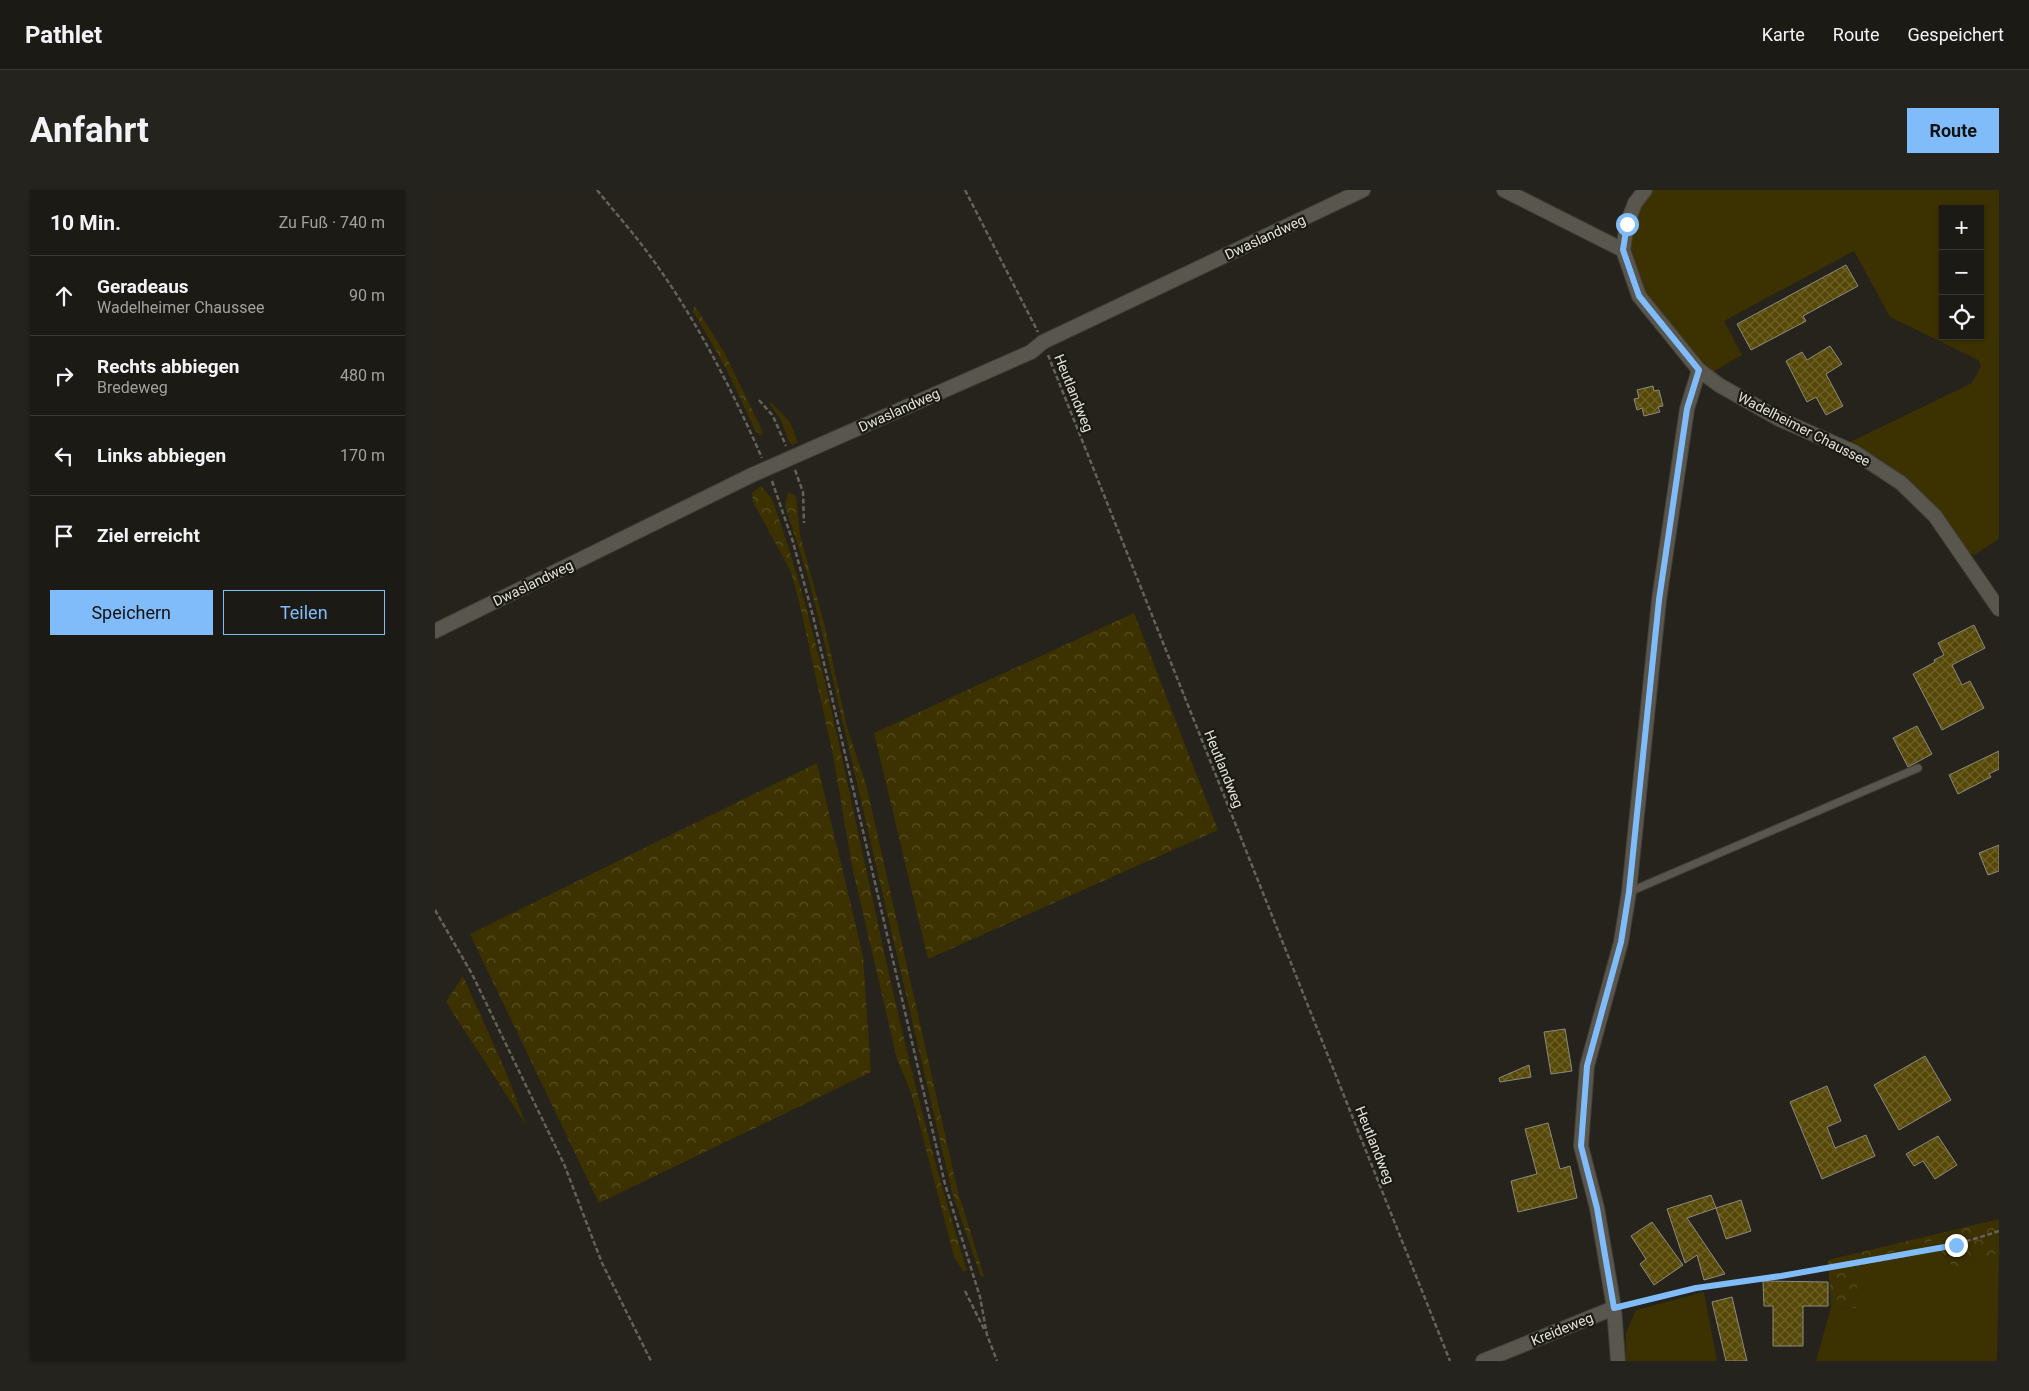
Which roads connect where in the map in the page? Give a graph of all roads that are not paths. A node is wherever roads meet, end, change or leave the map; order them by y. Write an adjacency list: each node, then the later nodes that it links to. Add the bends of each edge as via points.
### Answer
1 (1363, 190): 7 (street, Dwaslandweg, via 1043,342 1031,352 767,468)
2 (1504, 190): 4 (street)
3 (1645, 190): 4 (street, Wadelheimer Chaussee, via 1635,203 1627,224)
4 (1623, 250): 5 (street, Wadelheimer Chaussee, via 1639,296)
5 (1699, 370): 6 (street, Wadelheimer Chaussee, via 1779,419 1854,452 1901,483 1935,516); 9 (street, via 1687,409 1659,600)
6 (1999, 608)
7 (435, 631)
8 (1918, 768): 9 (lane)
9 (1629, 892): 10 (street, via 1621,942 1587,1066 1581,1146 1597,1208)
10 (1614, 1308): 11 (street, Kreideweg); 12 (street)
11 (1483, 1361)
12 (1618, 1361)

